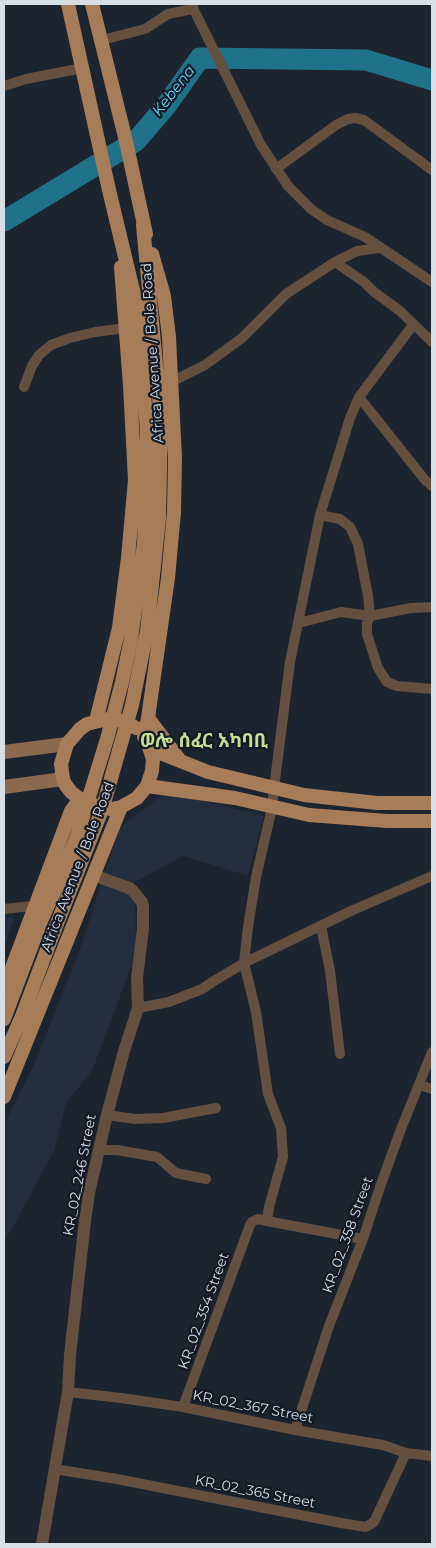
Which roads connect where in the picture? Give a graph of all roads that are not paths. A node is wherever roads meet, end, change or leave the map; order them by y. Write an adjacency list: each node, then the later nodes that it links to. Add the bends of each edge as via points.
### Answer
1 (68, 4): 5 (main road, Africa Avenue / Bole Road)
2 (92, 4): 4 (main road, Africa Avenue / Bole Road)
3 (192, 6): 4 (street, via 168,14 145,29); 7 (street, via 261,146)
4 (102, 40): 9 (main road, Africa Avenue / Bole Road)
5 (83, 68): 6 (street); 10 (main road, Africa Avenue / Bole Road)
6 (4, 86)
7 (276, 169): 8 (street, via 336,125 355,118 364,120); 11 (street, via 312,209)
8 (432, 170)
9 (143, 225): 17 (main road, Africa Avenue / Bole Road, via 164,296); 54 (main road, Africa Avenue / Bole Road, via 161,418 159,519 147,631 132,705 102,810)
10 (118, 231): 15 (main road, Africa Avenue / Bole Road); 51 (main road, Africa Avenue / Bole Road, via 137,307 147,430 144,544 132,639 110,730 77,836)
11 (380, 248): 12 (street, via 357,251); 13 (street)
12 (335, 262): 14 (street, via 400,311); 17 (street, via 286,294 242,338 205,366)
13 (432, 282)
14 (413, 325): 16 (street); 19 (street)
15 (126, 328): 18 (street, via 86,334 51,345 39,354); 27 (main road, Africa Avenue / Bole Road, via 135,480 119,628)
16 (432, 342)
17 (171, 382): 26 (main road, Africa Avenue / Bole Road, via 174,512)
18 (24, 387)
19 (359, 398): 20 (street); 21 (street)
20 (432, 486)
21 (320, 515): 23 (street, via 340,519 350,527 358,544); 24 (street)
22 (432, 606): 23 (street)
23 (370, 616): 24 (street, via 341,612); 25 (street, via 366,623 367,634 378,668 387,682)
24 (299, 623): 36 (street, via 290,662)
25 (432, 689)
26 (148, 718): 28 (main road, Africa Avenue / Bole Road); 31 (main road)
27 (102, 720): 28 (main road, bridge, via 124,721); 29 (main road, via 87,724)
28 (148, 742): 31 (main road); 33 (main road, via 153,758)
29 (67, 744): 30 (main road); 32 (main road, via 61,764)
30 (4, 752)
31 (182, 762): 36 (main road)
32 (63, 778): 34 (main road); 37 (main road, via 71,792)
33 (147, 786): 35 (main road); 39 (main road, via 137,798)
34 (4, 787)
35 (168, 788): 40 (main road, via 235,798); 42 (main road, via 152,793 121,815)
36 (274, 788): 38 (main road, via 304,795 378,803); 40 (street)
37 (82, 801): 39 (main road, bridge); 45 (main road, Africa Avenue / Bole Road, via 71,812)
38 (432, 803)
39 (115, 808): 42 (main road, Africa Avenue / Bole Road)
40 (272, 808): 41 (main road, via 310,815); 48 (street, via 256,876)
41 (432, 822)
42 (112, 828): 43 (main road, Africa Avenue / Bole Road)
43 (93, 875): 50 (street, KR_02_246 Street, via 129,888 142,902); 57 (main road, Africa Avenue / Bole Road)
44 (432, 876): 47 (street)
45 (36, 903): 46 (street); 49 (main road, Africa Avenue / Bole Road)
46 (4, 909)
47 (321, 926): 48 (street); 53 (street)
48 (244, 963): 50 (street, via 202,989 170,1002); 62 (street, via 256,1012 268,1094 281,1128 283,1157)
49 (4, 988)
50 (138, 1008): 59 (street, KR_02_246 Street)
51 (4, 1018)
52 (432, 1052): 55 (street, KR_02_358 Street)
53 (340, 1054)
54 (4, 1056)
55 (420, 1085): 56 (street); 63 (street, KR_02_358 Street, via 401,1129)
56 (432, 1089)
57 (4, 1097)
58 (216, 1108): 59 (street, via 163,1118)
59 (107, 1115): 60 (street, KR_02_246 Street)
60 (99, 1150): 61 (street, via 157,1157 176,1173); 64 (street, KR_02_246 Street, via 85,1221)
61 (206, 1179)
62 (268, 1221): 63 (street); 65 (street, KR_02_354 Street, via 258,1219 250,1225)
63 (364, 1239): 66 (street, KR_02_358 Street, via 329,1326)
64 (68, 1392): 65 (street, KR_02_367 Street); 69 (street, KR_02_246 Street)
65 (184, 1407): 66 (street, KR_02_367 Street)
66 (295, 1430): 67 (street, KR_02_367 Street, via 383,1445)
67 (406, 1453): 68 (street, KR_02_367 Street); 69 (street, KR_02_365 Street, via 374,1522 366,1527)
68 (432, 1456)
69 (54, 1469): 70 (street, KR_02_246 Street)
70 (42, 1544)

